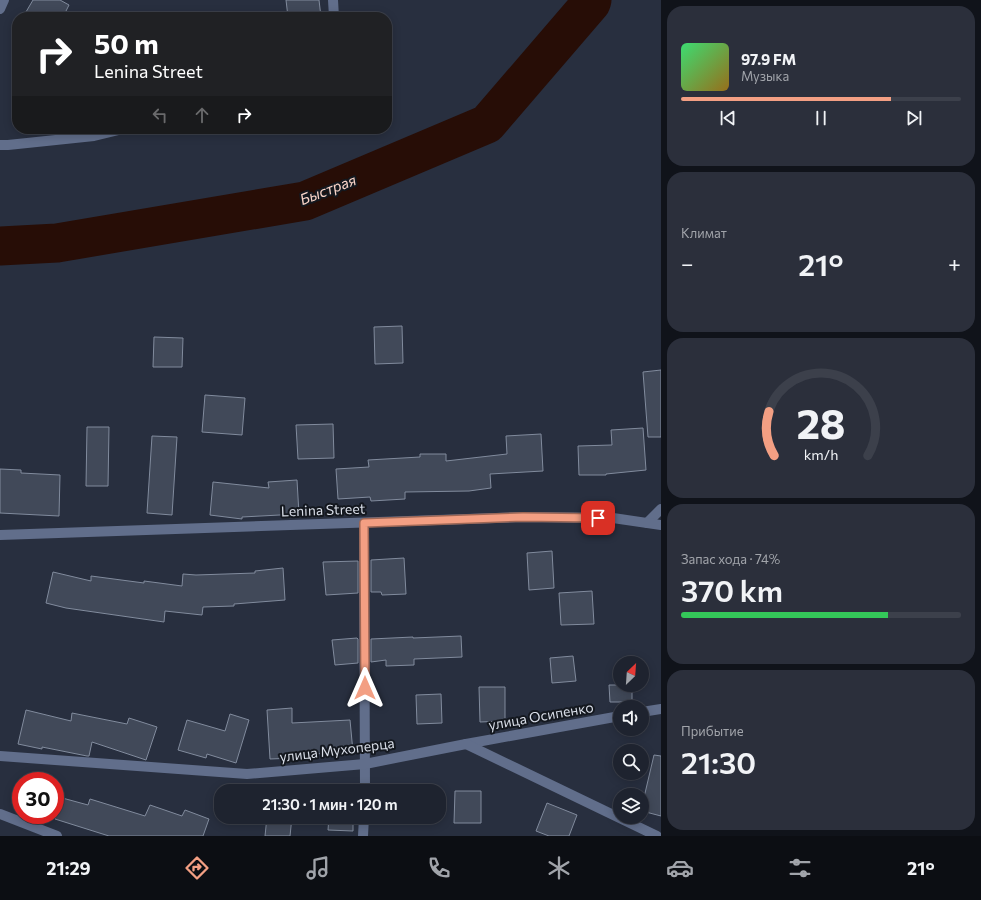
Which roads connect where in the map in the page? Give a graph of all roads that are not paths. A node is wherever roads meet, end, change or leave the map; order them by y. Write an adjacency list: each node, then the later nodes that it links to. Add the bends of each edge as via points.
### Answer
1 (4, 0): 3 (street)
2 (333, 0): 4 (street)
3 (0, 9)
4 (334, 12)
5 (102, 134): 6 (street)
6 (0, 145)
7 (661, 509): 9 (street)
8 (364, 523): 9 (street, Lenina Street, via 531,517 613,518); 11 (street, Lenina Street); 17 (street)
9 (647, 523): 10 (street, Lenina Street)
10 (661, 525)
11 (0, 535)
12 (661, 709): 13 (street)
13 (649, 711)
14 (613, 717): 15 (street, улица Осипенко)
15 (466, 744): 17 (street, улица Мухоперца); 23 (street)
16 (0, 756): 17 (street, улица Мухоперца, via 247,774)
17 (365, 764): 18 (street)
18 (364, 784)
19 (0, 814): 21 (street)
20 (364, 824): 22 (street)
21 (57, 836)
22 (363, 836)
23 (657, 836)

